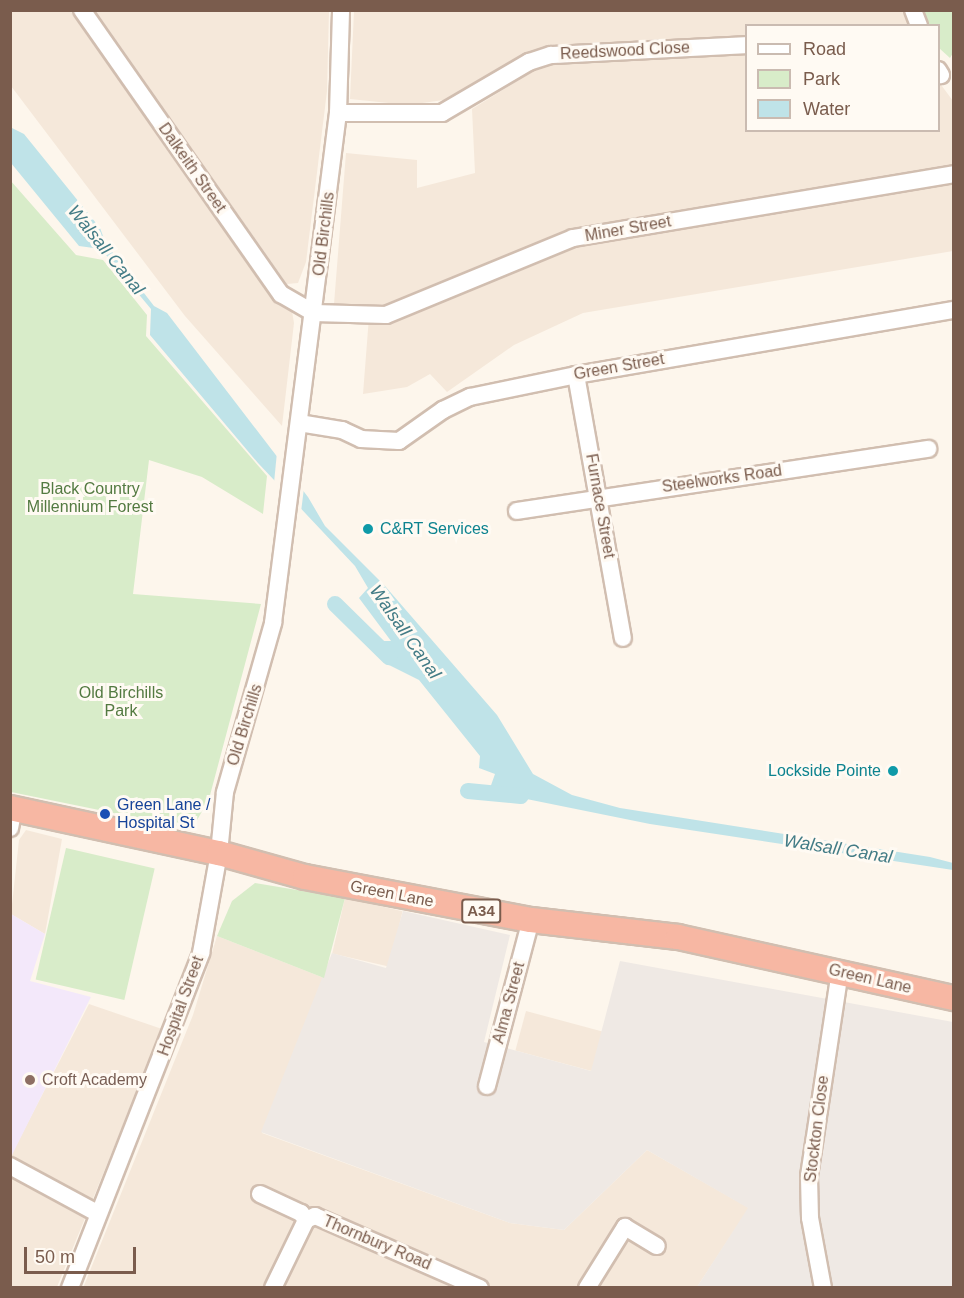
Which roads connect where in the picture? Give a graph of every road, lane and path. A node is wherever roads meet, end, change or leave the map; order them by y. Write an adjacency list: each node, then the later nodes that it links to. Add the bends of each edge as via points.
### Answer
1 (82, 10): 7 (street, Dalkeith Street, via 281,294)
2 (341, 10): 4 (street, Old Birchills)
3 (745, 45): 4 (street, Reedswood Close, via 551,55 529,62 442,114)
4 (338, 112): 7 (street, Old Birchills)
5 (954, 174): 7 (street, Miner Street, via 573,238 386,315)
6 (954, 310): 8 (street, Green Street)
7 (314, 313): 9 (street, Old Birchills)
8 (576, 375): 9 (street, Green Street, via 471,397 443,410 399,441 361,439 342,430); 11 (street, Furnace Street)
9 (299, 423): 15 (street, Old Birchills, via 273,623 225,792)
10 (928, 449): 11 (street, Steelworks Road)
11 (598, 497): 12 (street, Steelworks Road); 13 (street, Furnace Street)
12 (517, 511)
13 (623, 638)
14 (12, 815): 15 (highway, Green Lane / A34)
15 (219, 853): 16 (highway, Green Lane / A34, via 305,877); 22 (street, Hospital Street, via 201,954 161,1062)
16 (531, 920): 17 (highway, Green Lane / A34, via 678,937); 19 (street, Alma Street)
17 (840, 971): 18 (highway, Green Lane / A34); 29 (street, Stockton Close, via 809,1176 810,1218)
18 (954, 998)
19 (487, 1086)
20 (10, 1166): 22 (street)
21 (260, 1194): 23 (street, Thornbury Road, via 301,1213)
22 (97, 1213): 26 (street, Hospital Street)
23 (306, 1220): 25 (street, Thornbury Road, via 315,1216); 27 (street, Thornbury Road)
24 (657, 1246): 28 (street, via 626,1227)
25 (472, 1286)
26 (70, 1287)
27 (273, 1287)
28 (587, 1287)
29 (823, 1287)

